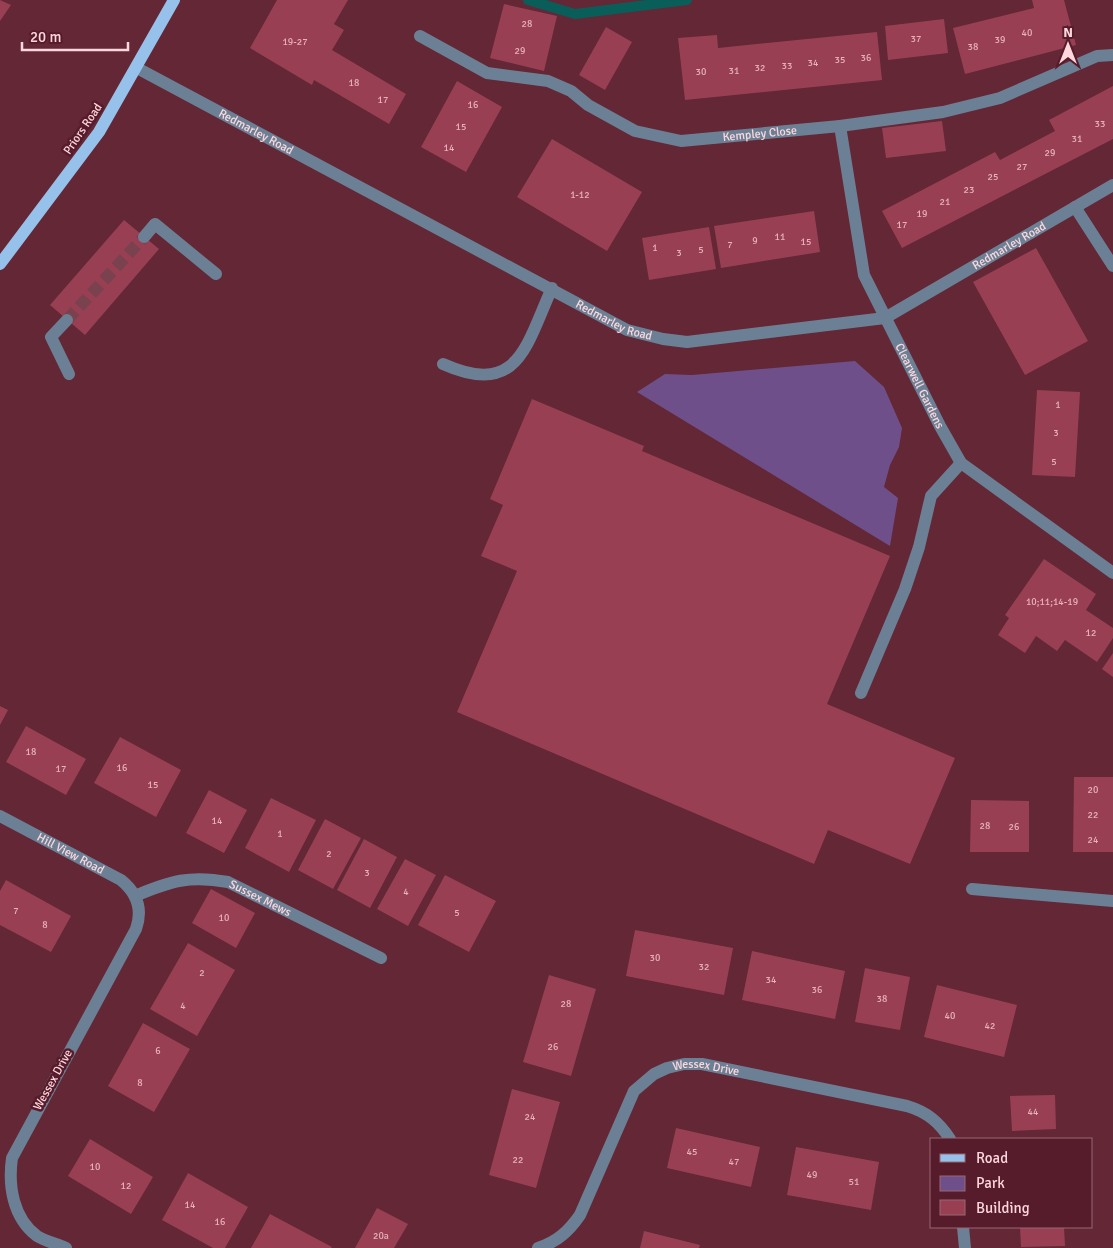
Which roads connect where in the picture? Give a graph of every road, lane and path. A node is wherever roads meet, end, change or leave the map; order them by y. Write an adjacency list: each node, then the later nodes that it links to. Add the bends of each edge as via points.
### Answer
1 (174, 0): 4 (main road, Priors Road)
2 (420, 36): 5 (street, Kempley Close, via 487,73 548,81 571,91 588,105 636,131 681,141)
3 (1113, 55): 5 (street, Kempley Close, via 1090,59 1000,98 943,112)
4 (137, 68): 9 (main road, Priors Road, via 100,132); 12 (street, Redmarley Road)
5 (840, 126): 13 (street, Clearwell Gardens, via 864,275)
6 (1113, 186): 7 (street, Redmarley Road)
7 (1075, 207): 10 (street); 13 (street, Redmarley Road)
8 (144, 237): 11 (street, via 155,224)
9 (0, 264)
10 (1113, 266)
11 (216, 274)
12 (552, 288): 13 (street, Redmarley Road, via 627,330 687,342); 15 (street, via 525,348 508,369 495,375 479,376)
13 (885, 318): 17 (street, Clearwell Gardens)
14 (67, 320): 16 (street, via 51,337)
15 (443, 364)
16 (69, 374)
17 (961, 463): 18 (street, Clearwell Gardens); 19 (street, via 931,496 919,547)
18 (1113, 573)
19 (861, 693)
20 (0, 816): 22 (street, Hill View Road, via 121,880)
21 (972, 889): 23 (street)
22 (135, 896): 24 (street, Sussex Mews, via 184,879 228,882); 28 (street, Wessex Drive, via 140,912 136,929 12,1158 11,1190 15,1207 37,1236)
23 (1113, 901)
24 (381, 958)
25 (949, 1138): 27 (street, Wessex Drive, via 932,1118 907,1106 702,1064 667,1068 654,1074 634,1091 580,1215 571,1228)
26 (963, 1228): 29 (street)
27 (544, 1247)
28 (66, 1248)
29 (964, 1248)

